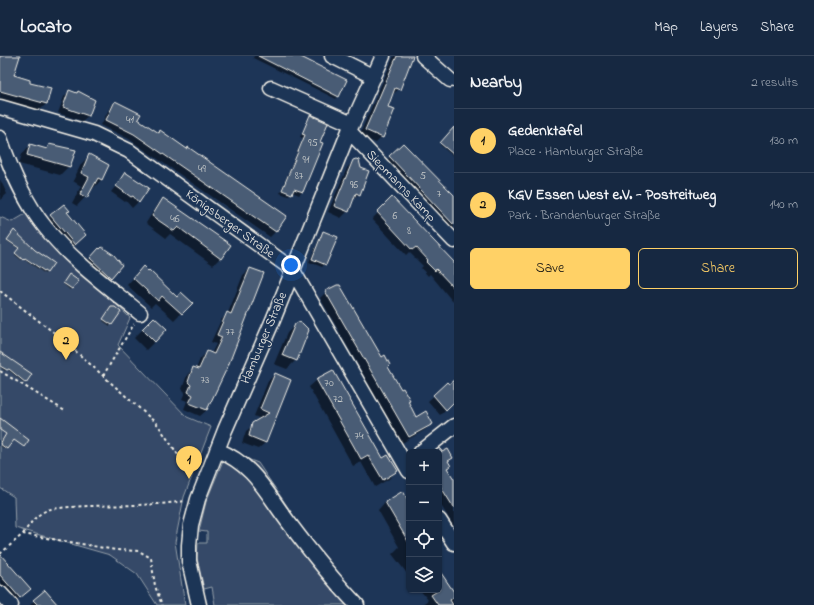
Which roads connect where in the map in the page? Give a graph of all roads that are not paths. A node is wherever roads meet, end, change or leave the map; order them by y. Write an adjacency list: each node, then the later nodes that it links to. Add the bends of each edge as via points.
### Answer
1 (332, 56): 4 (street)
2 (383, 56): 4 (street, Hamburger Straße)
3 (423, 56): 5 (street)
4 (374, 77): 8 (street, Hamburger Straße)
5 (450, 80)
6 (270, 88): 8 (street)
7 (0, 107): 11 (street, Königsberger Straße, via 94,134 128,151)
8 (350, 128): 10 (street, Siepmanns Kamp); 11 (street, Hamburger Straße)
9 (0, 138): 12 (street, via 24,196 45,227 88,271)
10 (454, 241)
11 (292, 269): 15 (street, Hamburger Straße); 16 (street, Königsberger Straße)
12 (140, 313)
13 (454, 426): 14 (street)
14 (425, 449)
15 (218, 450): 21 (street, Hamburger Straße, via 200,494 191,525 189,561); 22 (street, via 241,461 268,492 332,580)
16 (406, 463)
17 (440, 521): 18 (street)
18 (454, 543)
19 (0, 593): 20 (street)
20 (11, 605)
21 (199, 605)
22 (357, 605)

